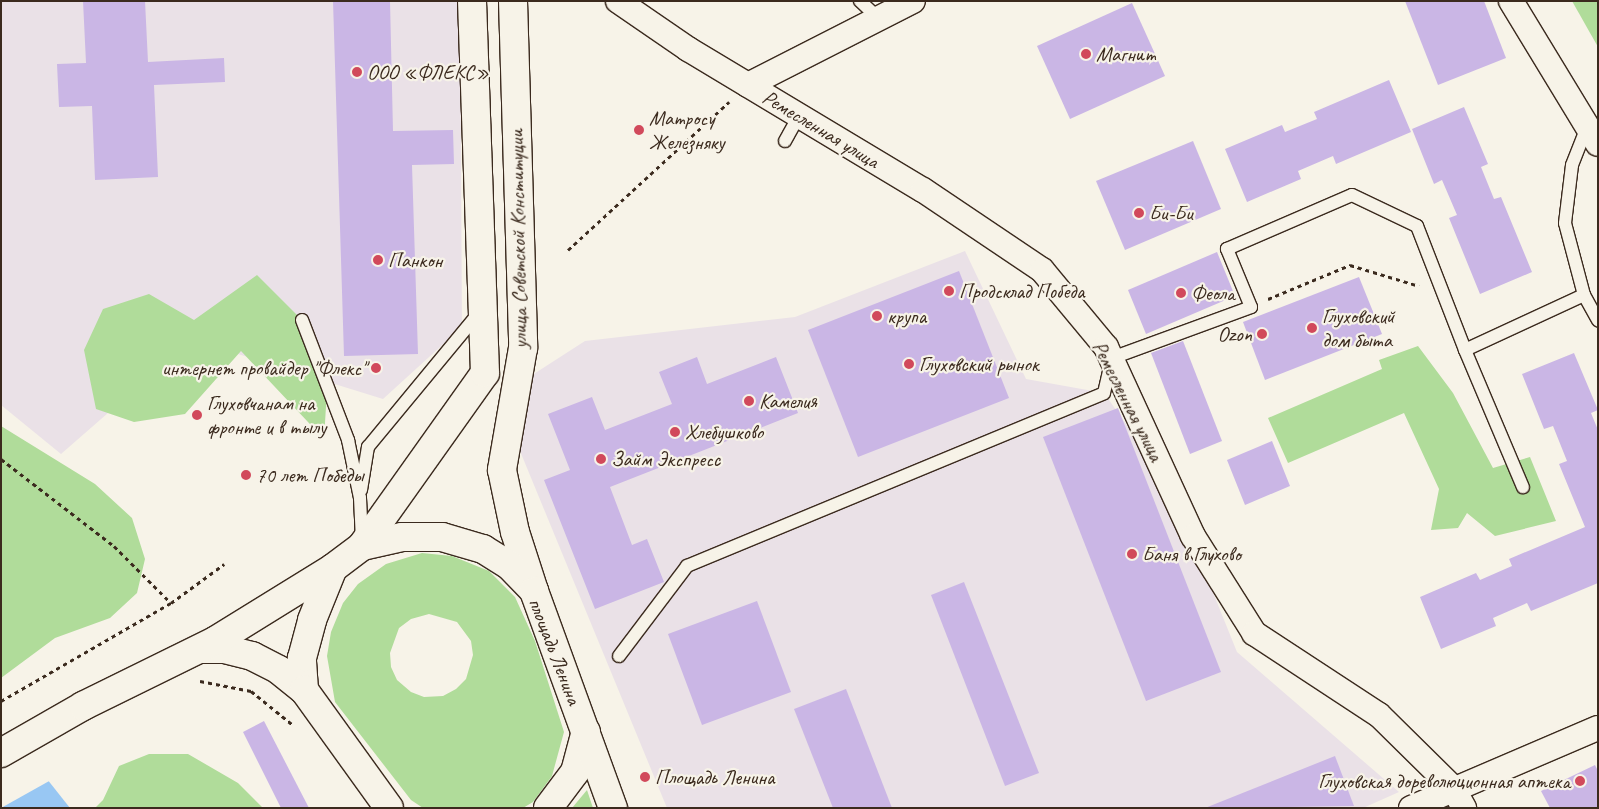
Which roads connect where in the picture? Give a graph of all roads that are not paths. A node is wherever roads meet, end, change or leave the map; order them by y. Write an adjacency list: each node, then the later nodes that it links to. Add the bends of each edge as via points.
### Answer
1 (472, 1): 12 (street, улица Советской Конституции)
2 (513, 1): 22 (street, улица Советской Конституции, via 522,348 502,470 515,532)
3 (618, 1): 7 (street, Ремесленная улица)
4 (860, 1): 6 (lane)
5 (1512, 1): 9 (street)
6 (893, 8): 7 (street)
7 (748, 85): 8 (street, Ремесленная улица)
8 (800, 116): 10 (lane); 16 (street, Ремесленная улица, via 923,190 1042,270)
9 (1592, 135): 11 (lane, via 1572,165 1565,223)
10 (785, 140)
11 (1584, 295): 14 (lane); 15 (lane)
12 (483, 309): 18 (lane, via 368,447); 19 (street, улица Советской Конституции, via 486,373)
13 (302, 320): 18 (lane, via 348,440)
14 (1598, 320)
15 (1465, 350): 16 (lane, via 1417,226 1352,195 1227,249 1251,306); 17 (lane)
16 (1112, 358): 24 (lane, via 1104,393 687,566); 29 (street, Ремесленная улица, via 1193,536 1254,632 1379,715)
17 (1523, 487)
18 (360, 498): 19 (lane); 20 (lane)
19 (382, 518): 20 (street, улица Советской Конституции)
20 (362, 546): 21 (street, площадь Ленина); 22 (street, площадь Ленина, via 402,538 442,537 483,549 508,565)
21 (333, 568): 23 (street, площадь Ленина); 25 (street, via 312,620 302,658)
22 (534, 591): 27 (street, площадь Ленина)
23 (200, 649): 25 (street, via 224,649 252,656 279,670); 28 (street, площадь Ленина, via 82,706)
24 (619, 656)
25 (304, 690): 30 (street)
26 (1598, 728): 29 (street)
27 (586, 732): 31 (street, площадь Ленина, via 574,772); 32 (street)
28 (1, 753)
29 (1459, 798): 33 (street)
30 (389, 808)
31 (548, 808)
32 (613, 808)
33 (1411, 808)

